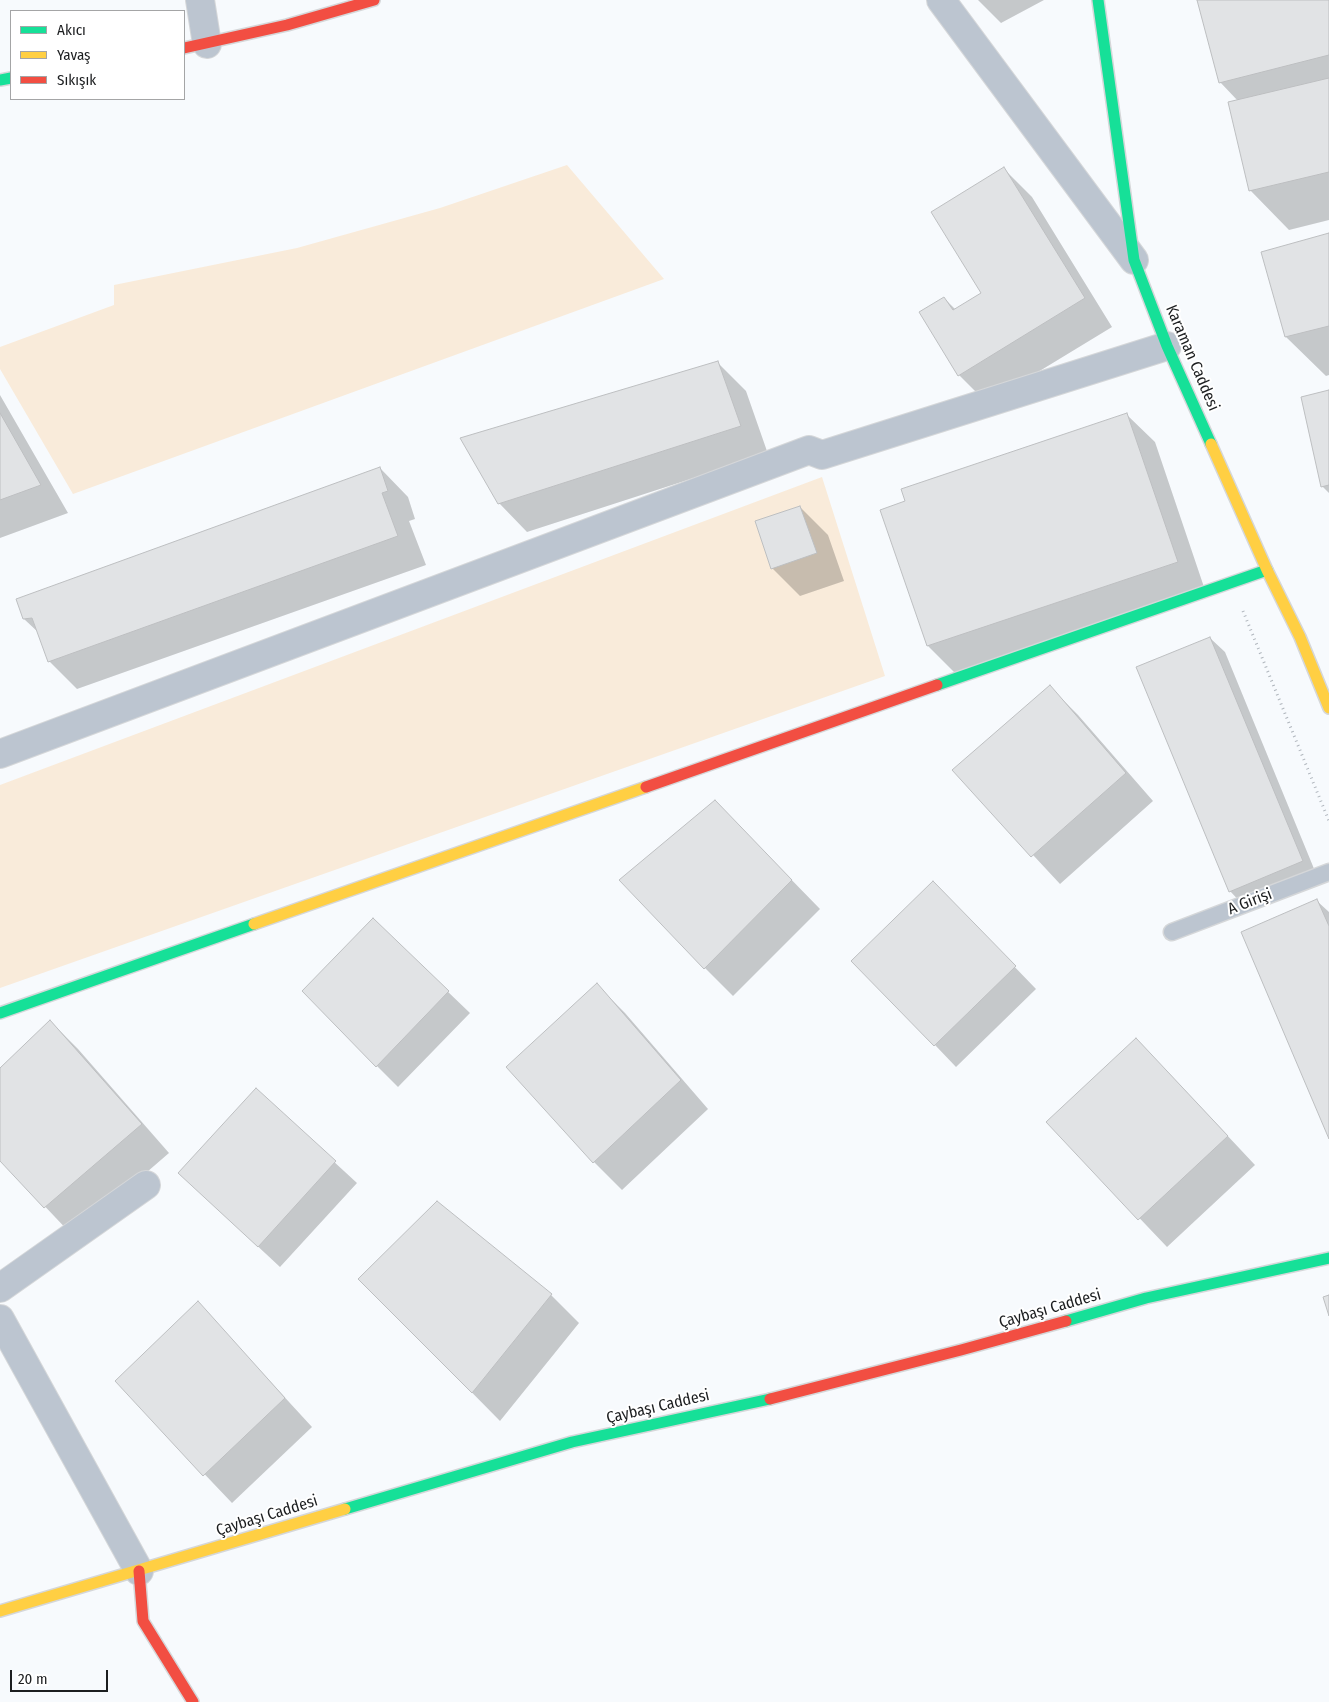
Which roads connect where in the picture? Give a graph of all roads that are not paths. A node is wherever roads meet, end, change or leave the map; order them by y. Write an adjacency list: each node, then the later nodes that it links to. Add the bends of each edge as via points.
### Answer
1 (200, 0): 5 (street)
2 (374, 0): 5 (street, via 287,25)
3 (941, 0): 6 (street)
4 (1098, 0): 6 (street, Karaman Caddesi)
5 (195, 46)
6 (1134, 260): 7 (street, Karaman Caddesi)
7 (1167, 346): 8 (street, Karaman Caddesi); 11 (street, via 822,455 810,450)
8 (1267, 570): 9 (street, Karaman Caddesi, via 1300,636); 14 (street)
9 (1321, 664): 10 (street, Karaman Caddesi)
10 (1329, 708)
11 (0, 754)
12 (1329, 872): 13 (lane, A Girişi)
13 (1172, 932)
14 (0, 1013)
15 (146, 1185): 17 (street)
16 (1329, 1258): 19 (street, Çaybaşı Caddesi, via 1146,1298 778,1397 572,1442)
17 (0, 1288)
18 (0, 1319): 19 (street)
19 (139, 1571): 20 (street, Çaybaşı Caddesi); 21 (street, via 143,1620)
20 (0, 1611)
21 (193, 1702)

